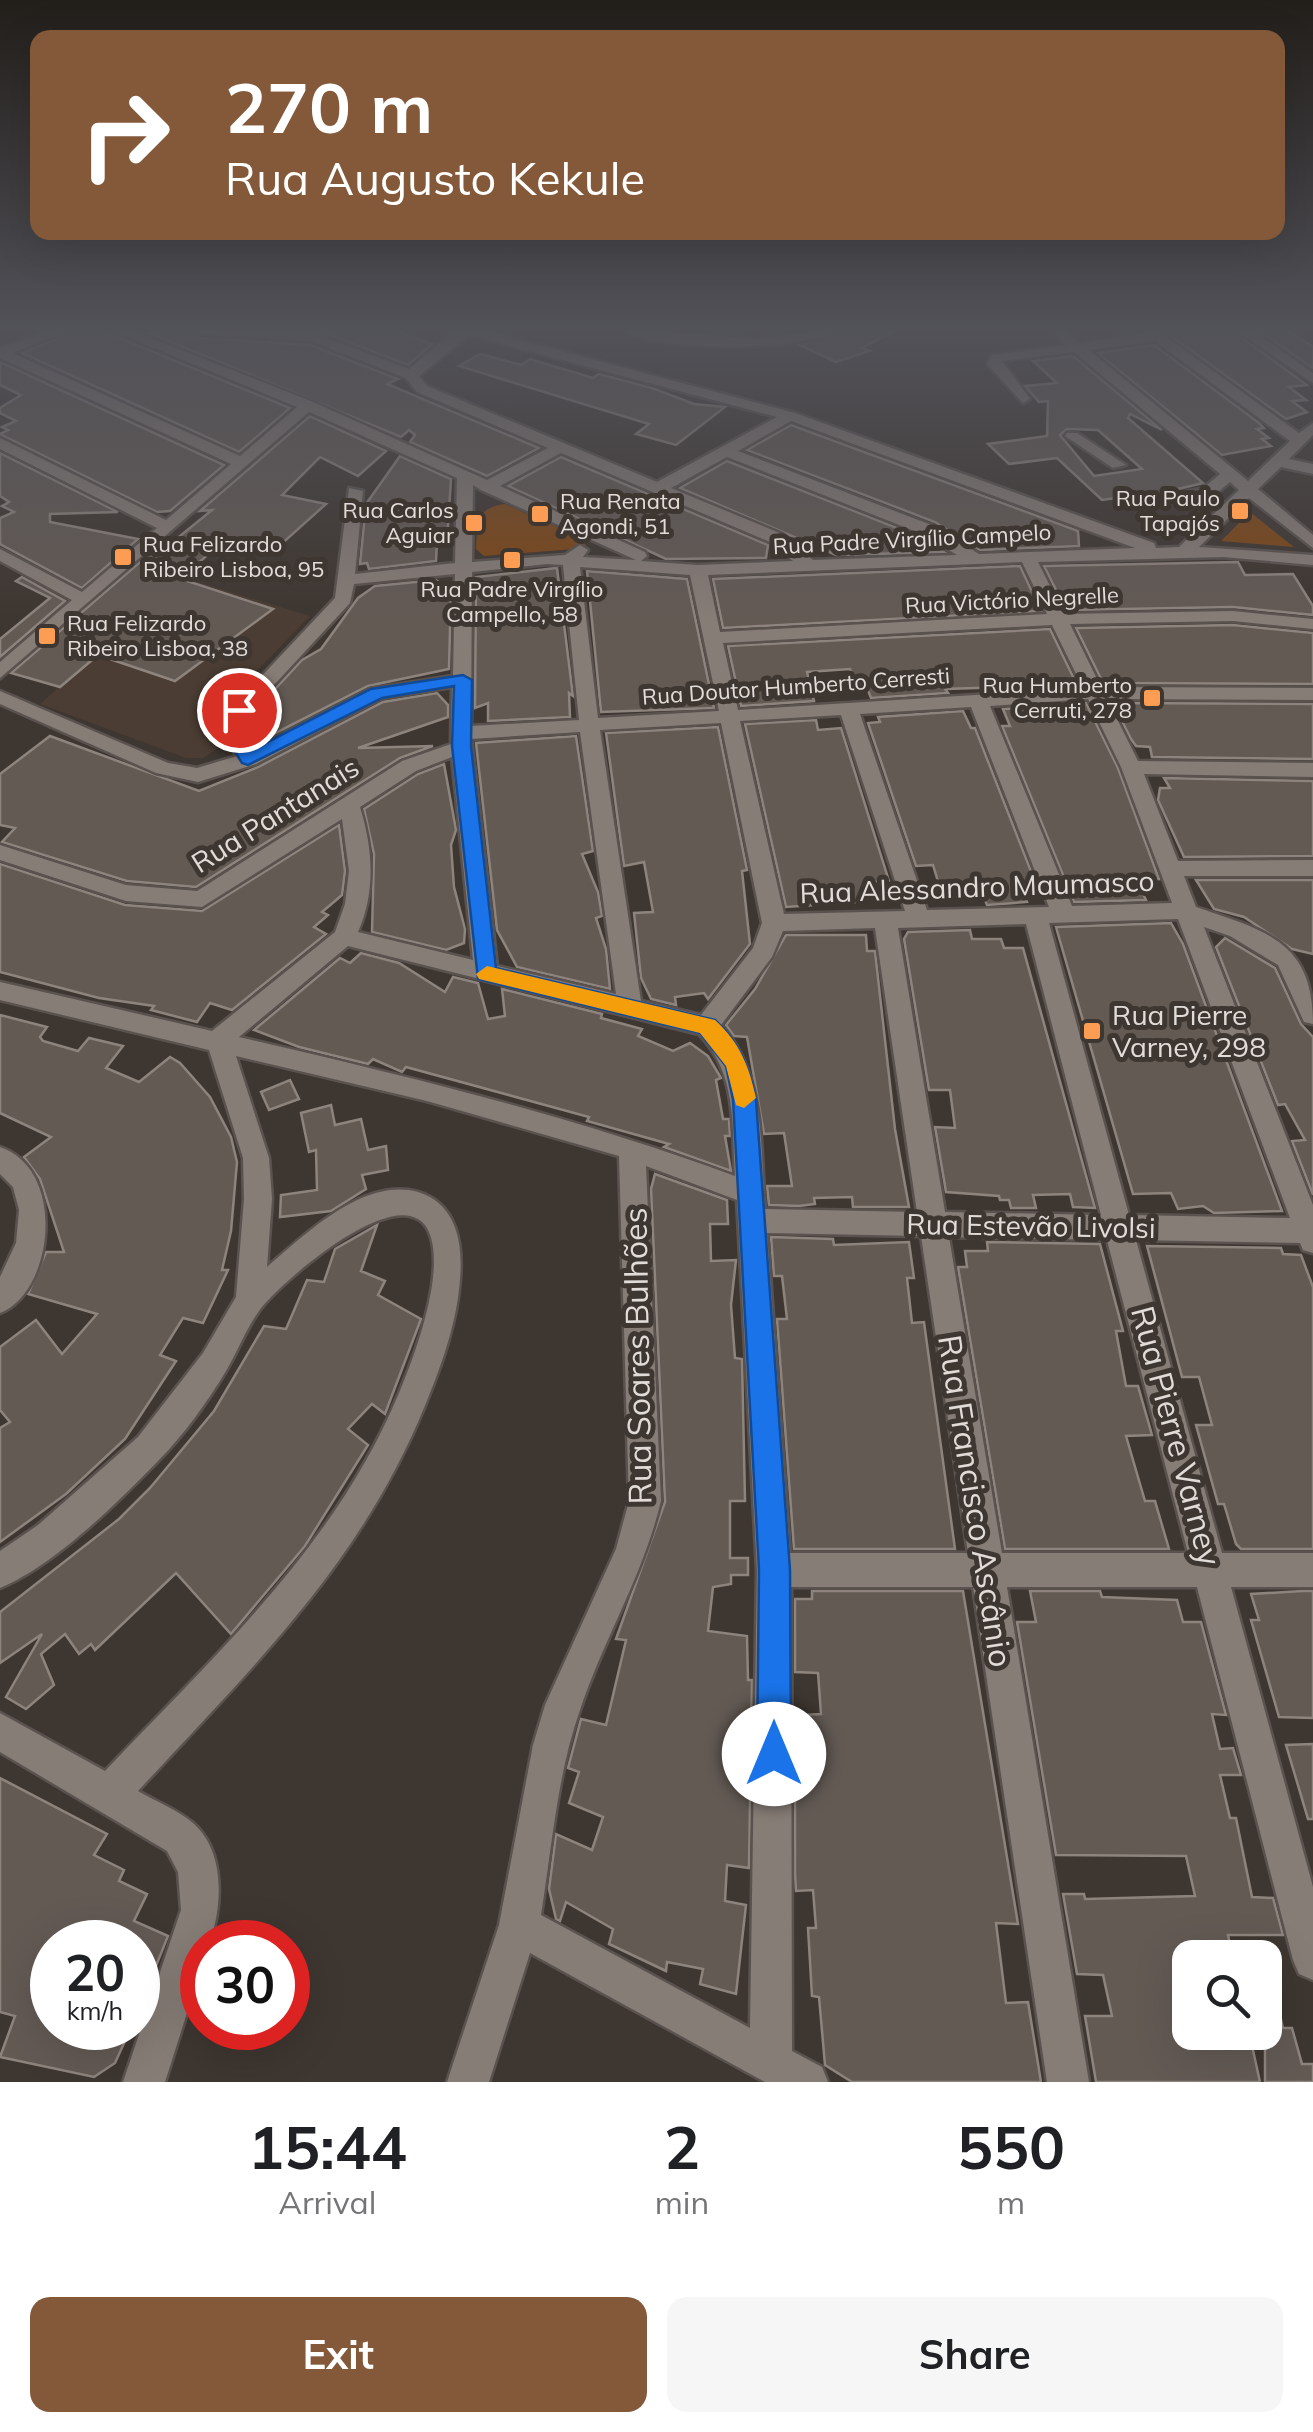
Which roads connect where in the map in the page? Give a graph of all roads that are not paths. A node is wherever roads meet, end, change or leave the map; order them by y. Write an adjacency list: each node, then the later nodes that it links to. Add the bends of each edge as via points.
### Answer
1 (161, 426): 16 (street)
2 (284, 426): 16 (street)
3 (357, 426): 19 (street)
4 (511, 426): 13 (street)
5 (771, 426): 14 (street)
6 (818, 426): 26 (street)
7 (1169, 426): 20 (street)
8 (1280, 426): 11 (street)
9 (1313, 427): 11 (street)
10 (1072, 436): 17 (street)
11 (1299, 440): 15 (street)
12 (0, 442): 27 (street)
13 (561, 447): 21 (street); 22 (street)
14 (726, 451): 22 (street); 35 (street, via 928,530)
15 (1276, 461): 18 (street); 24 (street)
16 (242, 463): 27 (street)
17 (1118, 465)
18 (1313, 469)
19 (465, 477): 21 (street); 39 (street)
20 (1230, 477): 24 (street); 25 (street, via 1208,493)
21 (487, 487): 28 (street)
22 (659, 488): 38 (street, via 786,544)
23 (356, 491): 42 (street)
24 (1246, 491): 29 (street); 31 (street)
25 (1136, 505)
26 (1085, 524): 30 (street); 33 (street)
27 (166, 526): 43 (street)
28 (588, 534): 36 (street); 40 (street)
29 (1313, 544)
30 (1162, 552): 31 (street, Rua Padre Virgílio Campelo); 33 (street, Rua Padre Virgílio Campelo)
31 (1184, 552): 37 (street, Rua Padre Virgílio Campelo)
32 (0, 554): 43 (street)
33 (1086, 554): 34 (street, Rua Padre Virgílio Campelo)
34 (1027, 556): 35 (street, Rua Padre Virgílio Campelo); 44 (street)
35 (974, 558): 38 (street, Rua Padre Virgílio Campelo)
36 (571, 559): 39 (street, Rua Padre Virgílio Campelo); 40 (street, Rua Padre Virgílio Campelo); 55 (street)
37 (1313, 560)
38 (809, 566): 41 (street, Rua Padre Virgílio Campelo)
39 (463, 567): 42 (street, Rua Padre Virgílio Campelo); 48 (street)
40 (664, 567): 41 (street, Rua Padre Virgílio Campelo)
41 (698, 570): 46 (street)
42 (347, 580): 57 (street, via 336,611 239,710 233,734)
43 (83, 599): 47 (street)
44 (1061, 619): 45 (street, Rua Victório Negrelle, via 1233,616); 46 (street, Rua Victório Negrelle); 49 (street)
45 (1313, 624)
46 (712, 638): 54 (street)
47 (0, 672)
48 (463, 680): 56 (street); 57 (street, via 377,693)
49 (1096, 693): 50 (street, Rua Doutor Humberto Cerresti); 52 (street, Rua Doutor Humberto Cerresti); 58 (street)
50 (1313, 694)
51 (0, 698): 57 (street, via 184,775)
52 (978, 699): 53 (street, Rua Doutor Humberto Cerresti); 65 (street)
53 (848, 707): 54 (street, Rua Doutor Humberto Cerresti); 67 (street, Rua Francisco Ascânio)
54 (728, 716): 55 (street, Rua Doutor Humberto Cerresti); 68 (street)
55 (589, 726): 56 (street, Rua Doutor Humberto Cerresti); 74 (street)
56 (462, 740): 60 (street, Rua Pantanais); 72 (street)
57 (248, 759)
58 (1130, 767): 59 (street); 62 (street)
59 (1313, 770)
60 (349, 804): 61 (street, Rua Pantanais, via 202,899 65,877); 69 (street, via 362,878)
61 (0, 852)
62 (1168, 868): 63 (street); 64 (street)
63 (1313, 868)
64 (1183, 911): 65 (street, Rua Alessandro Maumasco); 70 (street, via 1248,934); 83 (street)
65 (1062, 913): 66 (street, Rua Alessandro Maumasco)
66 (1035, 914): 67 (street, Rua Alessandro Maumasco); 82 (street, Rua Pierre Varney)
67 (902, 918): 68 (street, Rua Alessandro Maumasco); 81 (street, Rua Francisco Ascânio)
68 (774, 923): 76 (street, via 764,951)
69 (344, 937): 72 (street); 77 (street)
70 (1287, 959): 71 (street); 75 (street)
71 (1313, 965)
72 (486, 973): 74 (street)
73 (0, 991): 77 (street)
74 (630, 1007): 76 (street)
75 (1313, 1015)
76 (707, 1026): 80 (street, via 737,1066)
77 (218, 1040): 78 (street); 85 (street, via 256,1158)
78 (632, 1149): 80 (street, Rua Estevão Livolsi); 93 (street, Rua Soares Bulhões, via 645,1501 632,1552 551,1744)
79 (0, 1158): 84 (street, via 23,1181 34,1212 29,1250)
80 (751, 1207): 81 (street, Rua Estevão Livolsi); 86 (street)
81 (930, 1224): 82 (street, Rua Estevão Livolsi); 90 (street, Rua Francisco Ascânio)
82 (1120, 1228): 83 (street, Rua Estevão Livolsi); 89 (street, Rua Pierre Varney)
83 (1311, 1236)
84 (0, 1300)
85 (250, 1300): 88 (street, via 214,1363 149,1448 50,1538); 92 (street, via 320,1240 376,1208 414,1202 432,1210 446,1228 450,1252 442,1307 408,1411 371,1488 318,1565)
86 (774, 1570): 90 (street); 95 (street)
87 (1313, 1570): 89 (street)
88 (0, 1571)
89 (1212, 1571): 90 (street); 94 (street, Rua Pierre Varney)
90 (986, 1572): 99 (street, Rua Francisco Ascânio)
91 (0, 1731): 92 (street)
92 (112, 1792): 96 (street, via 181,1837 203,1886 190,1952)
93 (519, 1925): 95 (street); 97 (street, Rua Soares Bulhões)
94 (1313, 1960)
95 (771, 2062): 98 (street)
96 (144, 2082)
97 (468, 2082)
98 (806, 2082)
99 (1068, 2082)

